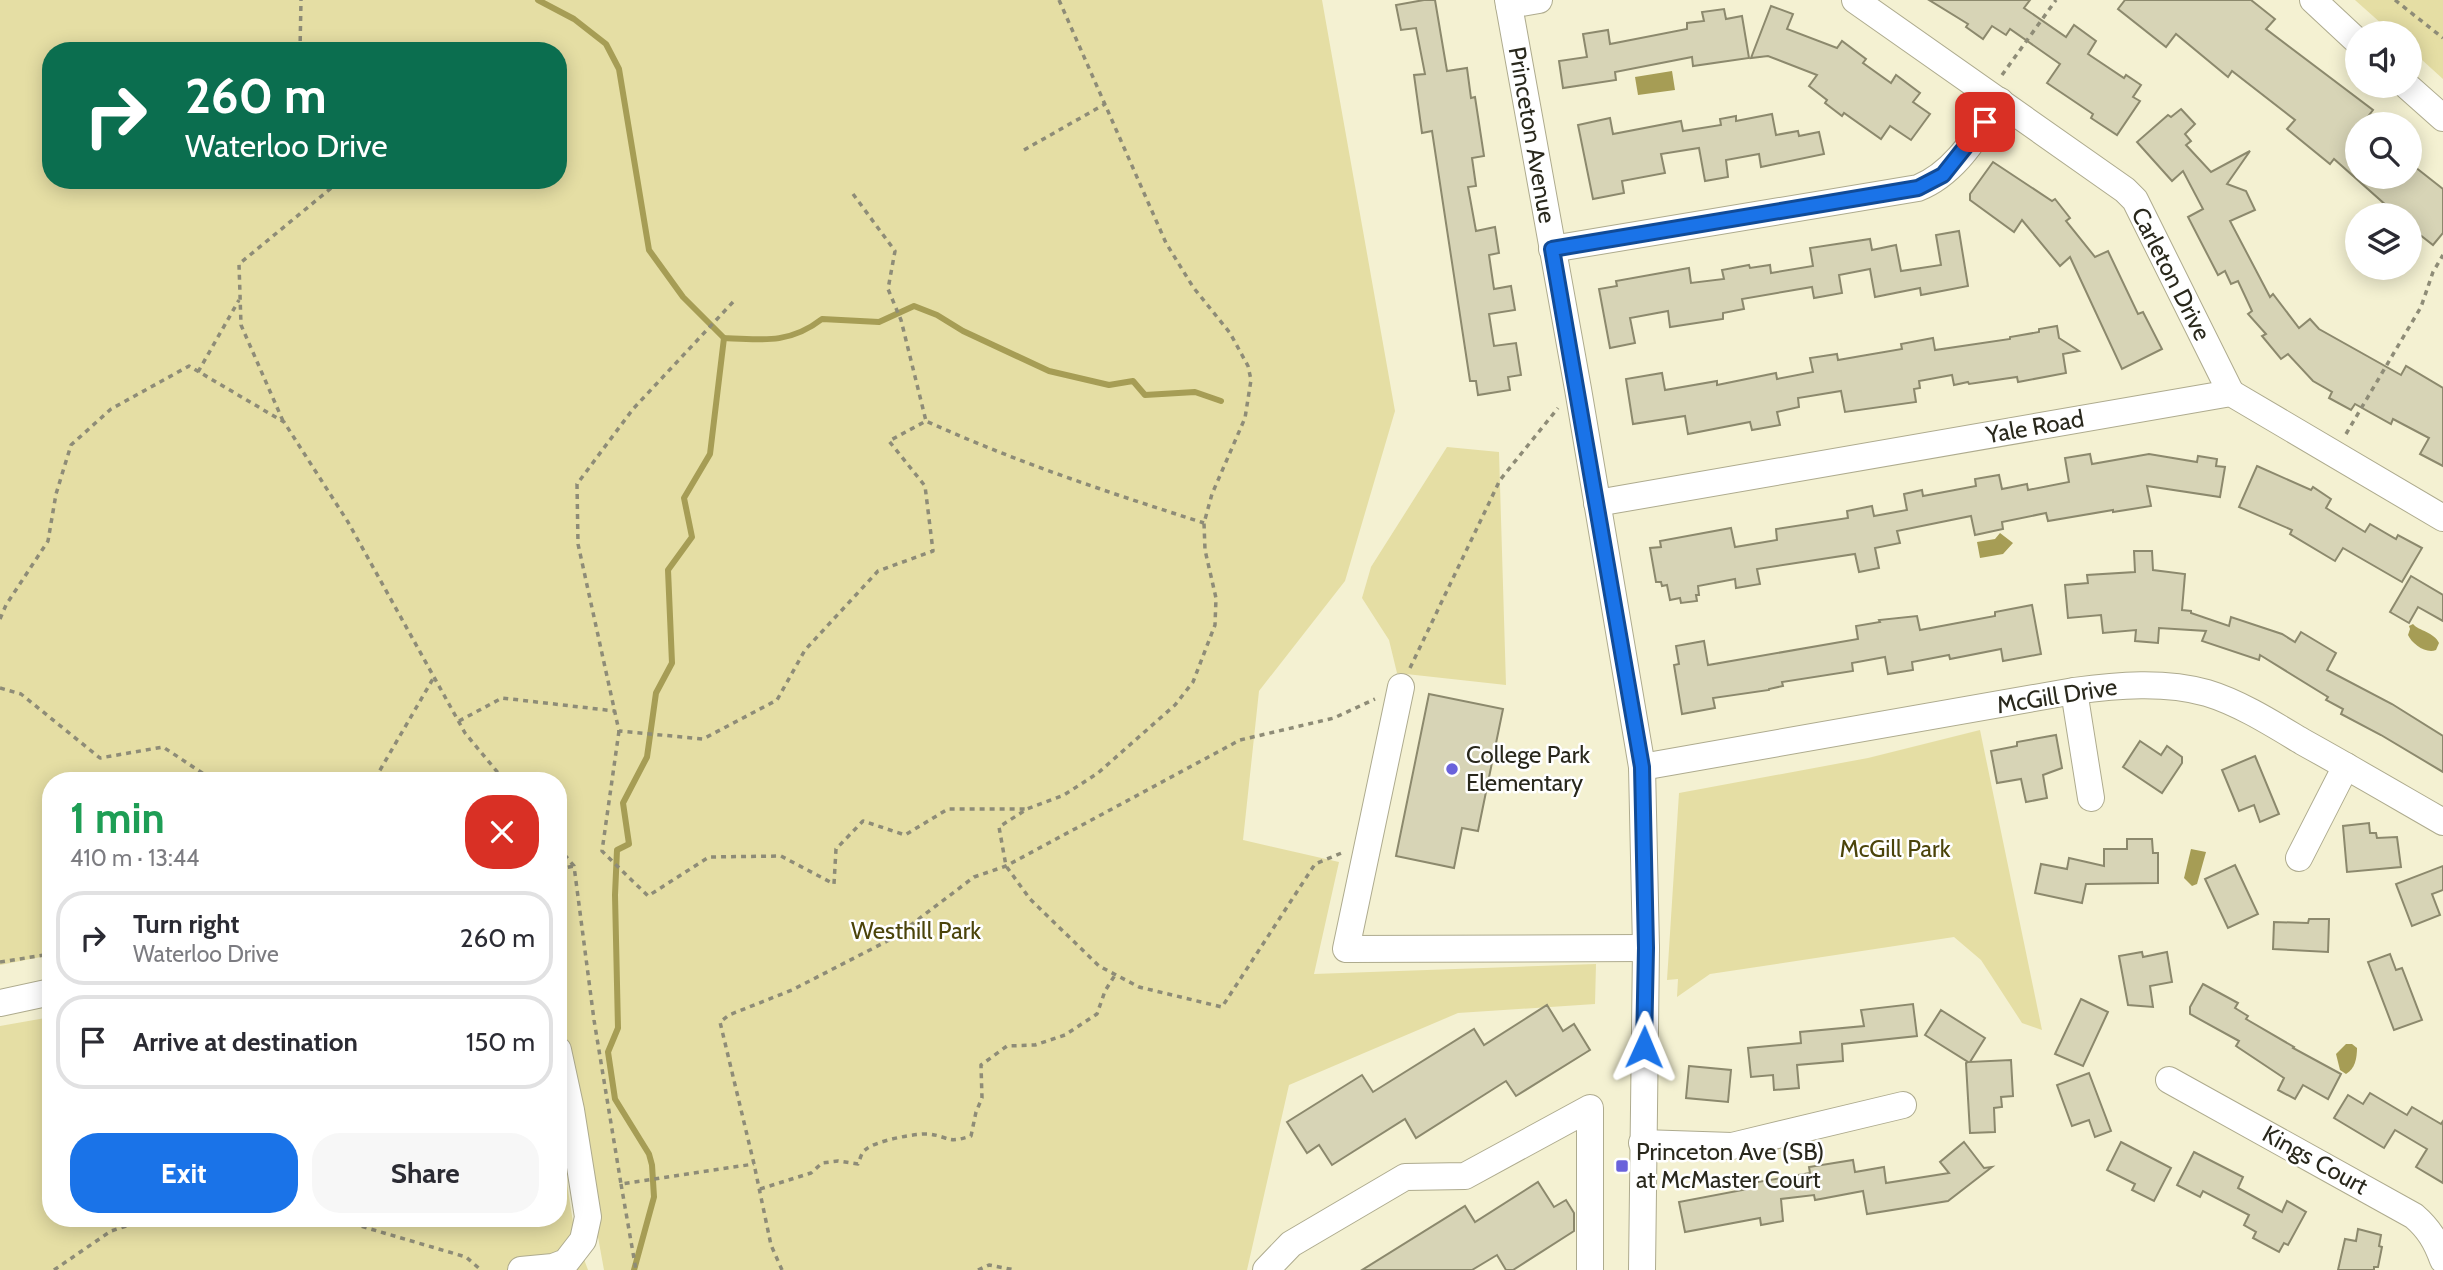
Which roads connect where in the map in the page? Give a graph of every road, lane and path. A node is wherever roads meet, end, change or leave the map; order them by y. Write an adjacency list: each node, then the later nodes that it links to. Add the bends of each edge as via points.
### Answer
1 (301, 0): 11 (path)
2 (1059, 0): 15 (path)
3 (1539, 0): 8 (street)
4 (1855, 0): 14 (street, Carleton Drive)
5 (2056, 0): 12 (path)
6 (2313, 0): 9 (street)
7 (2395, 0): 10 (path)
8 (1509, 2): 20 (street, Princeton Avenue)
9 (2345, 30)
10 (2443, 38)
11 (300, 42)
12 (2008, 67)
13 (2420, 98): 16 (street)
14 (2000, 101): 20 (street, via 1953,164 1918,188); 26 (street, Carleton Drive, via 2134,200)
15 (1105, 104): 17 (path); 32 (path, via 1166,243 1248,366 1251,380 1245,418)
16 (2443, 118)
17 (1024, 150)
18 (330, 189): 22 (path, via 239,264)
19 (853, 194): 27 (path, via 895,251 888,289 901,320)
20 (1552, 249): 25 (street, Princeton Avenue)
21 (2443, 255): 29 (path, via 2421,307)
22 (240, 298): 24 (path); 28 (path, via 241,325)
23 (733, 302): 38 (path, via 633,409 577,484 578,544)
24 (198, 372): 28 (path); 33 (path, via 189,366 111,409 71,445 55,494 48,541)
25 (1578, 389): 30 (street, Princeton Avenue); 35 (path, via 1565,398 1500,480)
26 (2231, 393): 30 (street, Yale Road); 31 (street)
27 (926, 421): 32 (path, via 1078,483); 40 (path, via 889,440 925,486 933,551 878,571 805,650 777,700 703,739)
28 (284, 422): 34 (path, via 348,522)
29 (2348, 432)
30 (1597, 503): 42 (street, Princeton Avenue)
31 (2443, 517)
32 (1204, 523): 47 (path, via 1216,598 1215,625 1194,682 1098,774 1064,795)
33 (0, 619)
34 (434, 677): 39 (path); 44 (path)
35 (1401, 687): 49 (street); 53 (path, via 1334,718 1240,740)
36 (0, 688): 43 (path, via 21,694 100,758 163,747)
37 (2074, 691): 41 (street, McGill Drive, via 2129,685 2207,693); 42 (street, McGill Drive); 46 (street)
38 (615, 711): 39 (path, via 502,698); 40 (path)
39 (458, 721): 45 (path)
40 (619, 731): 47 (path, via 602,851 648,896 709,857 781,856 834,884 836,849 863,821 905,835 948,809)
41 (2346, 766): 48 (street, McGill Drive); 51 (street)
42 (1642, 767): 55 (street, Princeton Avenue)
43 (201, 772)
44 (379, 772)
45 (497, 772)
46 (2091, 798)
47 (1027, 809): 53 (path, via 999,827)
48 (2443, 822)
49 (1368, 842): 55 (street, via 1346,949); 58 (path, via 1315,864 1222,1007 1139,987)
50 (567, 858): 52 (path)
51 (2299, 858)
52 (574, 866): 54 (path); 66 (path)
53 (1006, 866): 58 (path, via 1030,899 1099,966); 65 (path, via 974,877 895,937 720,1022)
54 (567, 867)
55 (1646, 948): 64 (street, Princeton Avenue)
56 (42, 955): 57 (path)
57 (0, 962)
58 (1115, 975): 67 (path, via 1097,1014 1065,1035 1035,1045 1007,1046 982,1065 982,1098 971,1136 953,1142 928,1134 892,1139 863,1151 858,1164 822,1163 811,1173)
59 (42, 994): 60 (street)
60 (0, 1003)
61 (2169, 1080): 70 (street, Kings Court, via 2407,1211 2427,1227)
62 (567, 1091): 73 (street, via 588,1217 583,1240 566,1262)
63 (1903, 1105): 64 (street, via 1732,1146)
64 (1642, 1143): 80 (street, Princeton Avenue)
65 (754, 1164): 66 (path); 67 (path)
66 (621, 1184): 74 (path)
67 (760, 1190): 75 (path, via 771,1245)
68 (124, 1227): 71 (path)
69 (364, 1227): 72 (path, via 467,1257)
70 (2443, 1259)
71 (54, 1270)
72 (481, 1270)
73 (522, 1270)
74 (636, 1270)
75 (782, 1270)
76 (978, 1270): 77 (path, via 989,1265)
77 (1015, 1270)
78 (1266, 1270): 79 (street, via 1291,1244 1405,1177 1465,1176 1590,1108)
79 (1590, 1270)
80 (1642, 1270)

